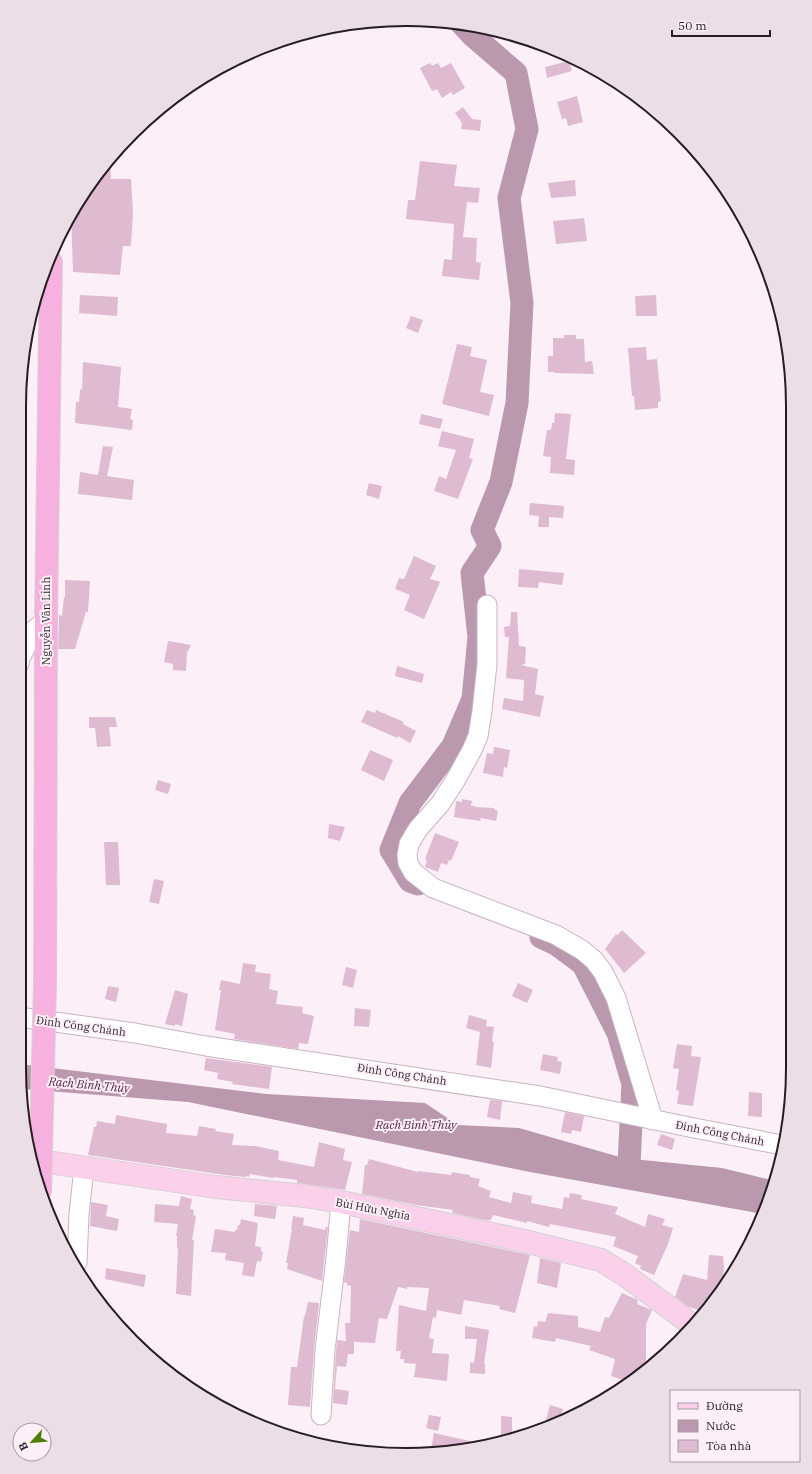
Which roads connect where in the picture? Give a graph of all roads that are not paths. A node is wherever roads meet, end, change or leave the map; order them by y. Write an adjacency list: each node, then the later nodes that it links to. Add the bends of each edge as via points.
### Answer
1 (50, 274): 3 (highway, Nguyễn Văn Linh)
2 (487, 605): 6 (street, via 487,664 478,736 455,781 409,844 408,863 413,872 433,888 556,935 594,960 616,998)
3 (46, 620): 4 (street, via 33,631); 10 (highway, Nguyễn Văn Linh, bridge, via 46,981)
4 (26, 646)
5 (26, 1018): 6 (street, Đinh Công Chánh, via 498,1089)
6 (650, 1119): 7 (street, Đinh Công Chánh)
7 (778, 1144)
8 (38, 1161): 9 (main road, Bùi Hữu Nghĩa)
9 (84, 1168): 11 (main road, Bùi Hữu Nghĩa); 12 (street, via 79,1214)
10 (41, 1172)
11 (341, 1202): 13 (main road, Bùi Hữu Nghĩa, via 486,1232 601,1260); 14 (street, via 325,1350)
12 (78, 1260)
13 (689, 1322)
14 (321, 1415)

